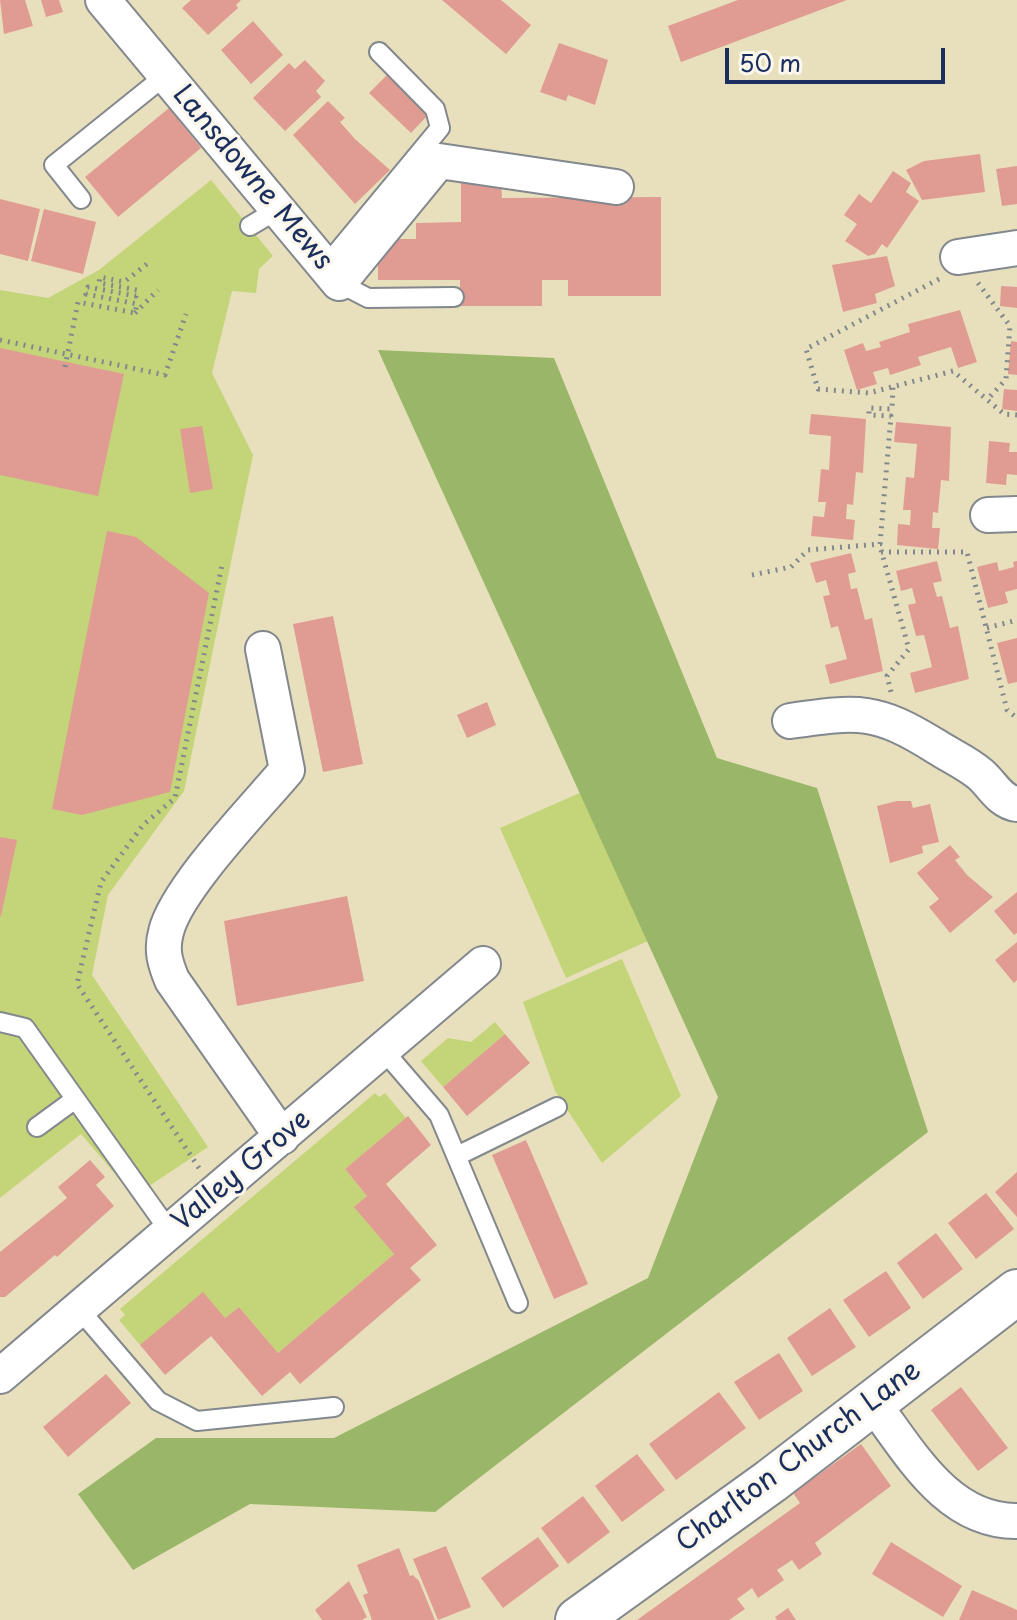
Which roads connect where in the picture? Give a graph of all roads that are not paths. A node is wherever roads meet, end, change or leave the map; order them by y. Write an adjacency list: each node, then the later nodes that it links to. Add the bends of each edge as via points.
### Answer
1 (103, 0): 3 (street, Lansdowne Mews)
2 (379, 52): 8 (lane, via 435,109 440,128)
3 (166, 75): 5 (lane, via 54,165); 8 (street, Lansdowne Mews, via 264,218)
4 (616, 187): 8 (street, Lansdowne Mews, via 439,161)
5 (81, 199)
6 (1017, 248): 7 (street)
7 (958, 257)
8 (332, 275): 9 (lane, via 368,298)
9 (454, 297)
10 (263, 649): 19 (street, via 287,770 178,901 163,958 172,980)
11 (790, 721): 12 (street, via 845,713 900,723 979,773 1008,803)
12 (1017, 804)
13 (483, 964): 15 (street, Valley Grove)
14 (0, 1022): 16 (lane, via 25,1028)
15 (384, 1051): 19 (street, Valley Grove); 20 (lane, via 439,1115)
16 (74, 1100): 18 (lane); 21 (lane)
17 (557, 1107): 20 (lane)
18 (37, 1127)
19 (282, 1137): 21 (street, Valley Grove)
20 (457, 1156): 23 (lane)
21 (170, 1232): 24 (street, Valley Grove)
22 (1017, 1292): 26 (street, Charlton Church Lane)
23 (518, 1303)
24 (79, 1309): 25 (street, Valley Grove); 27 (lane, via 158,1401 197,1421)
25 (0, 1376)
26 (872, 1402): 28 (street, via 942,1491 968,1510 997,1521); 29 (street, Charlton Church Lane)
27 (334, 1407)
28 (1017, 1521)
29 (578, 1620)

